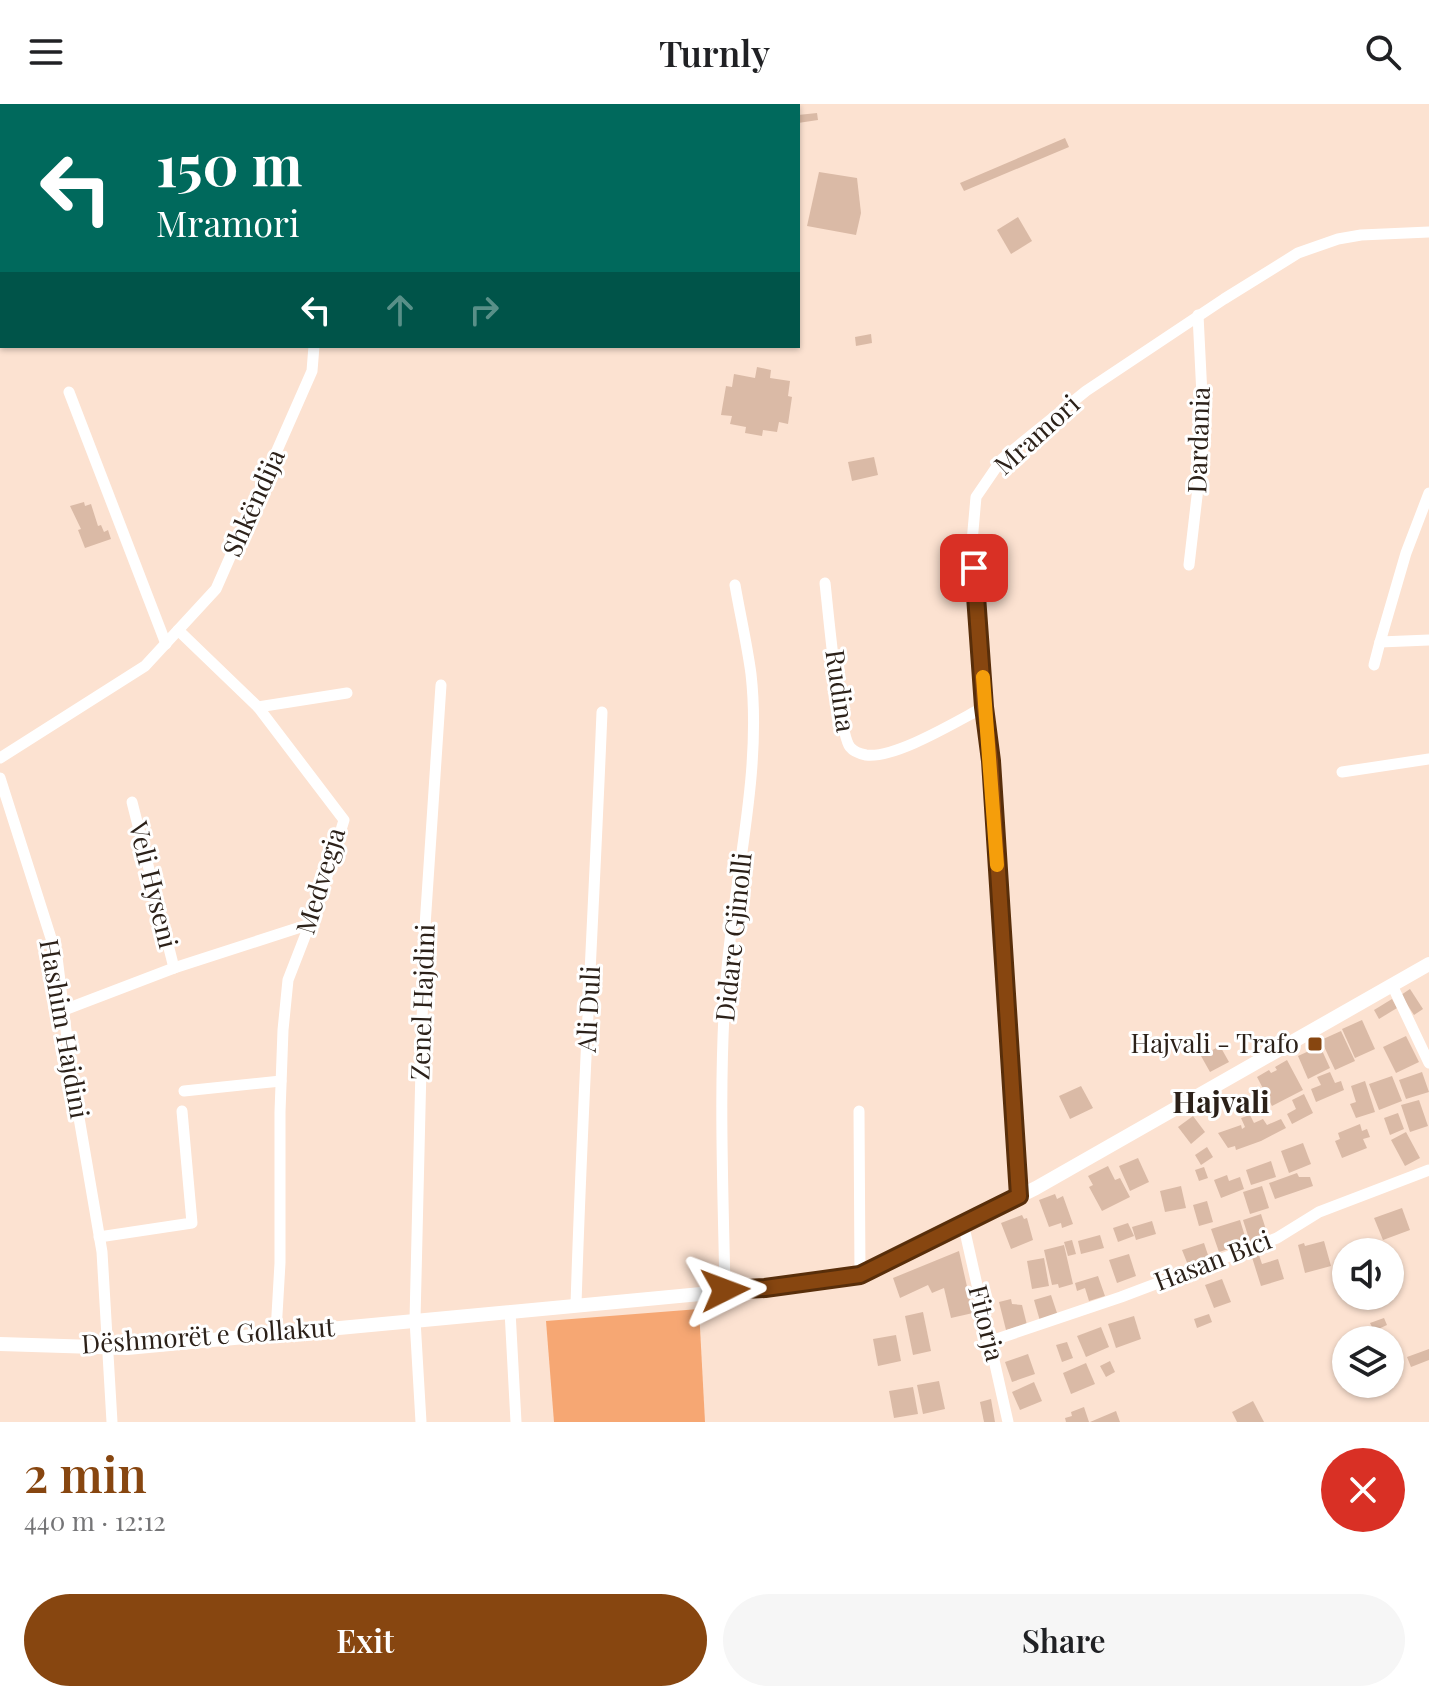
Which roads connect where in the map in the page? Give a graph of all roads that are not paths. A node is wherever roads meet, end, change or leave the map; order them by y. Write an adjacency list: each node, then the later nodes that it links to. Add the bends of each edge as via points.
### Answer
1 (1429, 232): 2 (street, Mramori, via 1361,235 1298,253)
2 (1198, 315): 6 (street, Dardania, via 1204,436); 17 (street, Mramori, via 1086,391 1002,459 976,497 972,542)
3 (314, 348): 9 (street, Shkëndija, via 312,371 216,589)
4 (69, 392): 12 (street)
5 (1428, 499): 11 (street)
6 (1189, 565)
7 (825, 583): 17 (street, Rudina, via 842,721 848,745 855,751 880,755 901,748)
8 (735, 585): 39 (street, Didare Gjinolli, via 751,676 752,745 727,970 722,1110)
9 (178, 630): 12 (street, Shkëndija); 16 (street, Medvegja)
10 (1429, 640): 11 (street)
11 (1380, 642): 13 (street)
12 (166, 644): 19 (street, Shkëndija, via 145,666)
13 (1374, 665)
14 (441, 685): 42 (street, Zenel Hajdini, via 424,941)
15 (347, 693): 16 (street)
16 (258, 707): 24 (street, Medvegja, via 344,820)
17 (984, 707): 35 (street, Mramori)
18 (602, 712): 40 (street, Ali Duli)
19 (0, 758)
20 (1429, 759): 21 (street)
21 (1342, 772)
22 (0, 778): 28 (street, Hashim Hajdini, via 57,957)
23 (132, 802): 26 (street, Veli Hyseni)
24 (310, 924): 26 (street, Veli Hyseni); 30 (street, Medvegja, via 288,980)
25 (1429, 964): 27 (street, Dëshmorët e Gollakut)
26 (174, 968): 28 (street, Veli Hyseni)
27 (1392, 985): 29 (street); 35 (street, Dëshmorët e Gollakut)
28 (64, 1010): 37 (street, Hashim Hajdini)
29 (1429, 1063)
30 (281, 1081): 31 (street); 43 (street, Medvegja)
31 (184, 1091)
32 (182, 1111): 37 (street, via 192,1223)
33 (859, 1111): 38 (street)
34 (1429, 1170): 44 (street, Hasan Bici, via 1319,1212 1277,1238)
35 (1019, 1196): 36 (street, Dëshmorët e Gollakut)
36 (963, 1223): 38 (street, Dëshmorët e Gollakut); 44 (street, Fitorja)
37 (99, 1237): 46 (street, Hashim Hajdini)
38 (860, 1275): 39 (street, Dëshmorët e Gollakut)
39 (725, 1290): 40 (street, Dëshmorët e Gollakut)
40 (576, 1305): 41 (street, Dëshmorët e Gollakut)
41 (510, 1311): 42 (street, Dëshmorët e Gollakut); 49 (street)
42 (415, 1320): 43 (street, Dëshmorët e Gollakut); 48 (street)
43 (276, 1332): 46 (street, Dëshmorët e Gollakut)
44 (991, 1341): 50 (street, Fitorja)
45 (0, 1344): 46 (street, Dëshmorët e Gollakut)
46 (109, 1347): 47 (street, Hashim Hajdini)
47 (112, 1422)
48 (421, 1422)
49 (516, 1422)
50 (1008, 1422)

